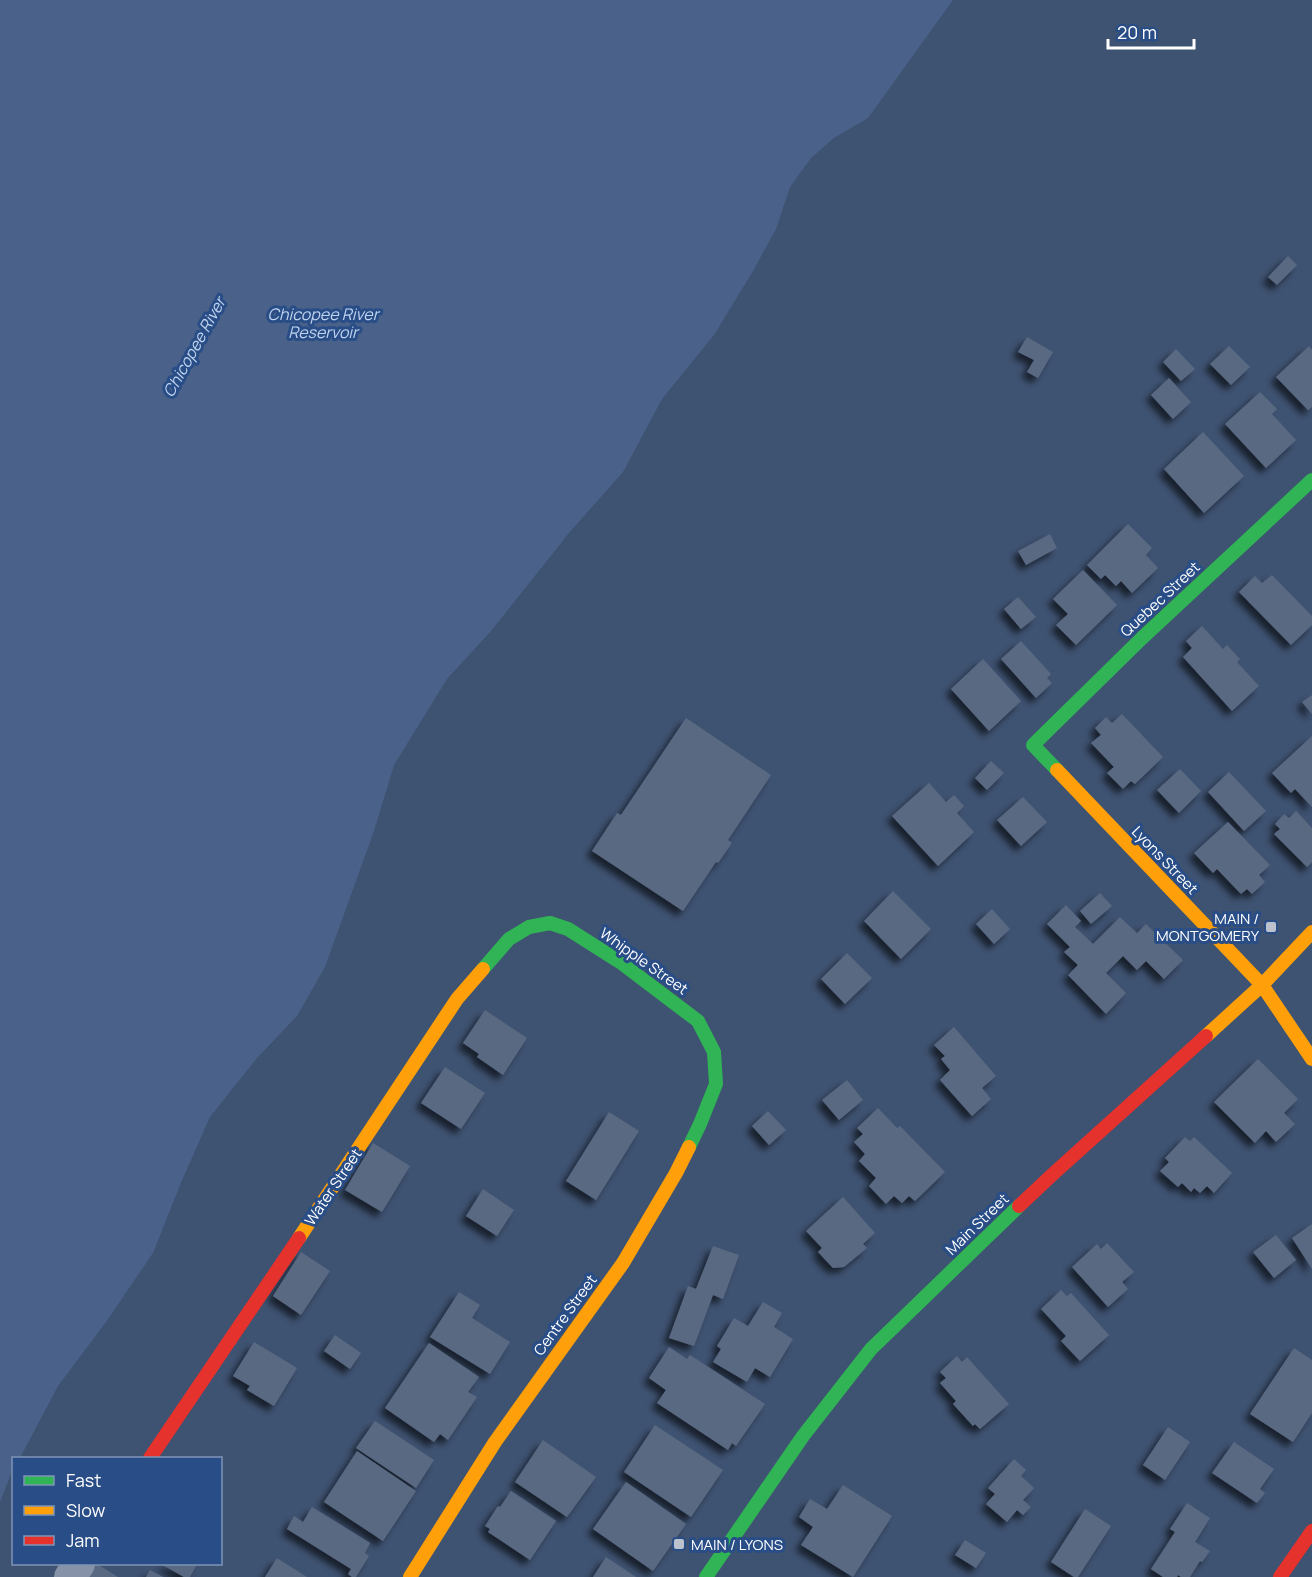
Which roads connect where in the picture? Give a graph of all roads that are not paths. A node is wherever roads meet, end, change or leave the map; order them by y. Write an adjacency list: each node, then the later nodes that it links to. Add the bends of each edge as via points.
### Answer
1 (1312, 480): 2 (street, Quebec Street)
2 (1033, 745): 5 (street, Lyons Street)
3 (529, 927): 6 (street, Whipple Street, via 550,923 568,929 620,962 698,1021); 8 (street, Water Street, via 509,939 457,999)
4 (1312, 932): 5 (street, Main Street)
5 (1262, 986): 7 (street, Lyons Street); 11 (street, Main Street, via 1053,1174 871,1349 803,1436)
6 (714, 1059): 10 (street, Centre Street, via 716,1084 676,1173 623,1263 495,1442)
7 (1312, 1059)
8 (151, 1457)
9 (1312, 1531): 12 (street)
10 (410, 1577)
11 (706, 1577)
12 (1280, 1577)

